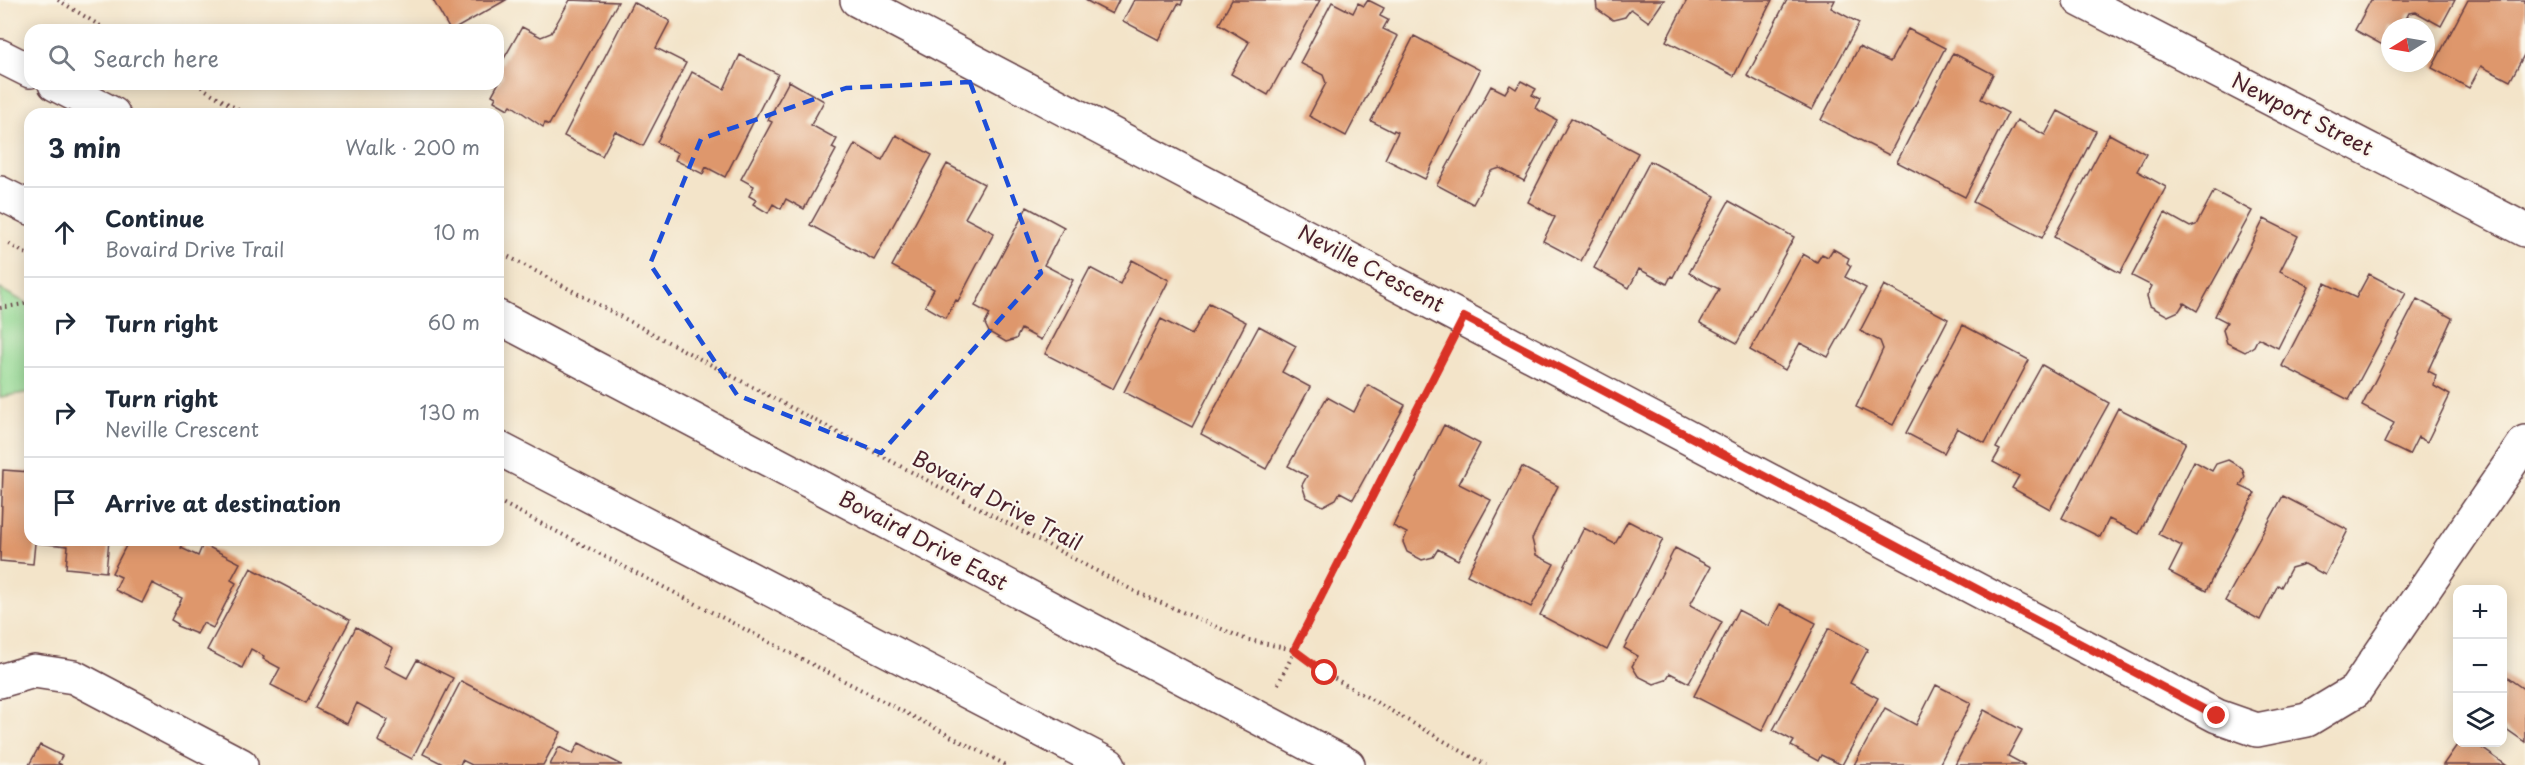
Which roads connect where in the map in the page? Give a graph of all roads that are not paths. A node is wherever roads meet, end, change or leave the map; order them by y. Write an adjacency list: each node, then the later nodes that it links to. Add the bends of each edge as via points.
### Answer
1 (857, 0): 11 (street, Neville Crescent, via 2217,716 2257,730 2307,720 2355,692)
2 (2080, 0): 9 (street, Newport Street)
3 (0, 56): 4 (street)
4 (24, 68)
5 (67, 90): 6 (street)
6 (101, 108)
7 (0, 193): 8 (street)
8 (24, 205)
9 (2525, 230)
10 (504, 320): 16 (street, Bovaird Drive East)
11 (2525, 442)
12 (504, 451): 15 (street)
13 (0, 681): 14 (street, via 34,671 74,677)
14 (241, 765)
15 (1109, 765)
16 (1348, 765)

